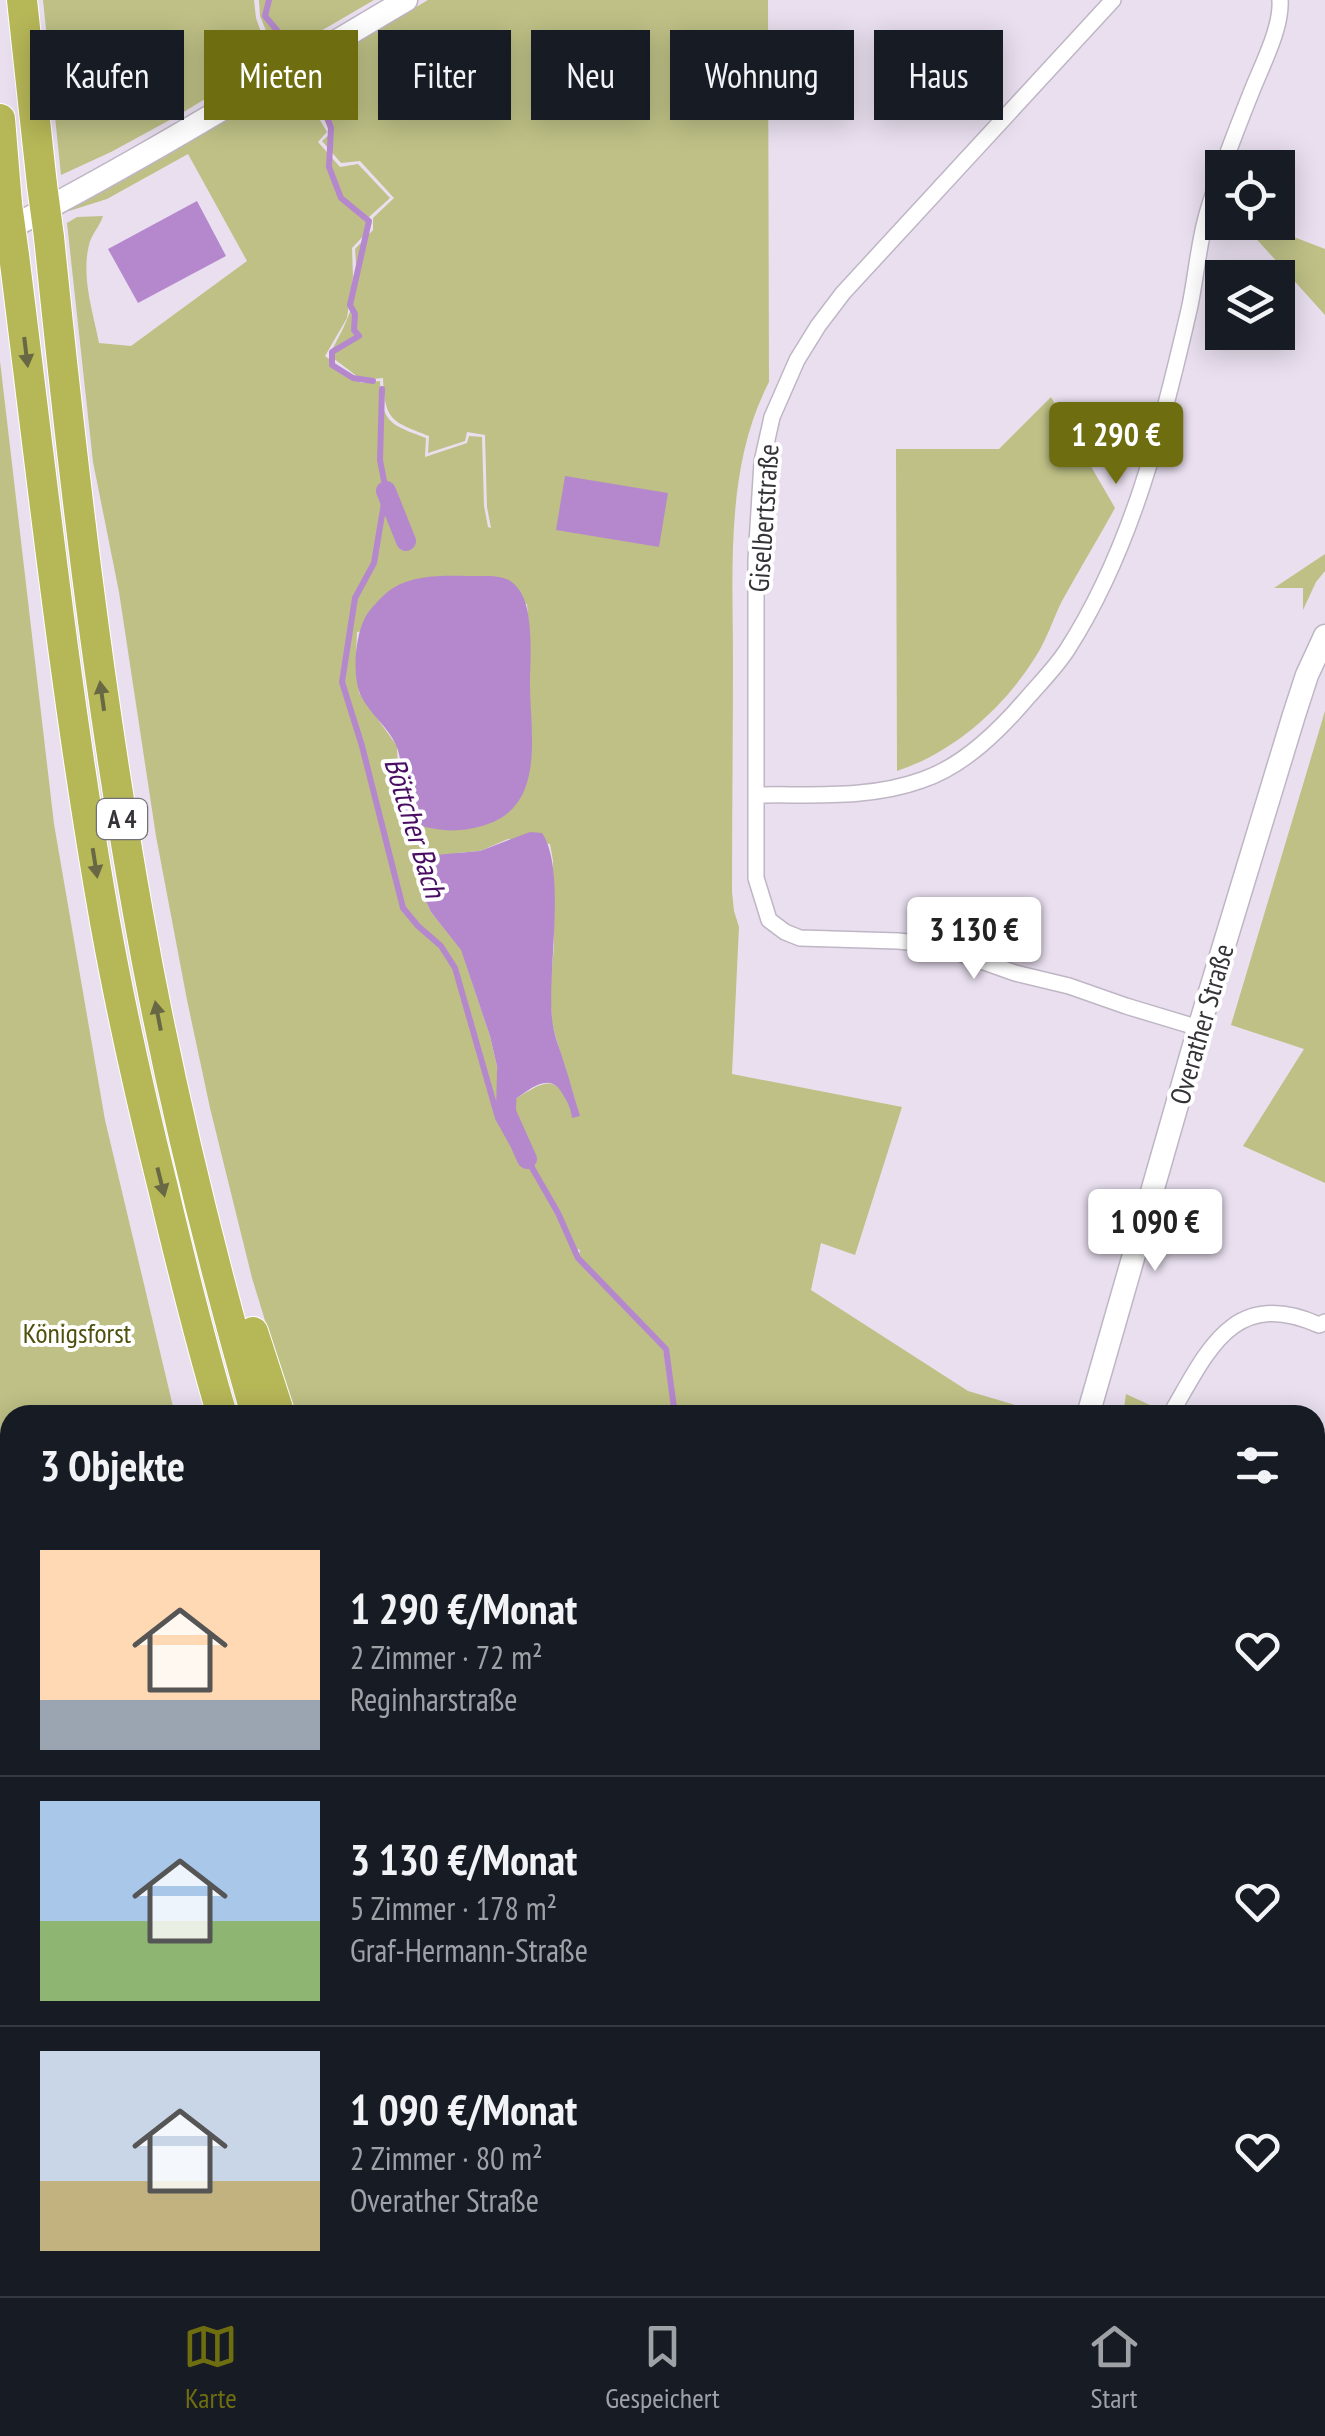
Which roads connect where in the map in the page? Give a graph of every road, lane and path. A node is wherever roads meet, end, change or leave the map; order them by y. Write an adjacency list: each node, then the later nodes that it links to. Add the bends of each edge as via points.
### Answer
1 (22, 0): 10 (highway, A 4, one-way to 1, bridge, via 106,722)
2 (406, 0): 6 (main road)
3 (1113, 0): 8 (street, Giselbertstraße, via 843,292 784,390 762,462)
4 (1280, 0): 8 (street, via 1269,48 1206,218 1170,394 1147,467 1116,559 1066,652 1010,718 928,778 869,793)
5 (0, 119): 6 (highway, A 4)
6 (7, 231): 11 (highway, A 4, one-way to 11, via 102,905)
7 (1325, 636): 9 (main road, Overather Straße, via 1294,715)
8 (758, 795): 9 (street, Giselbertstraße, via 756,878 769,920 785,932 936,945)
9 (1199, 1028): 17 (main road, Overather Straße)
10 (178, 1112): 15 (highway, A 4); 16 (highway)
11 (186, 1286): 13 (highway); 14 (highway, A 4)
12 (1325, 1322): 18 (street, via 1282,1314 1236,1323 1216,1340)
13 (203, 1405)
14 (219, 1405)
15 (253, 1405)
16 (277, 1405)
17 (1091, 1405)
18 (1176, 1405)

